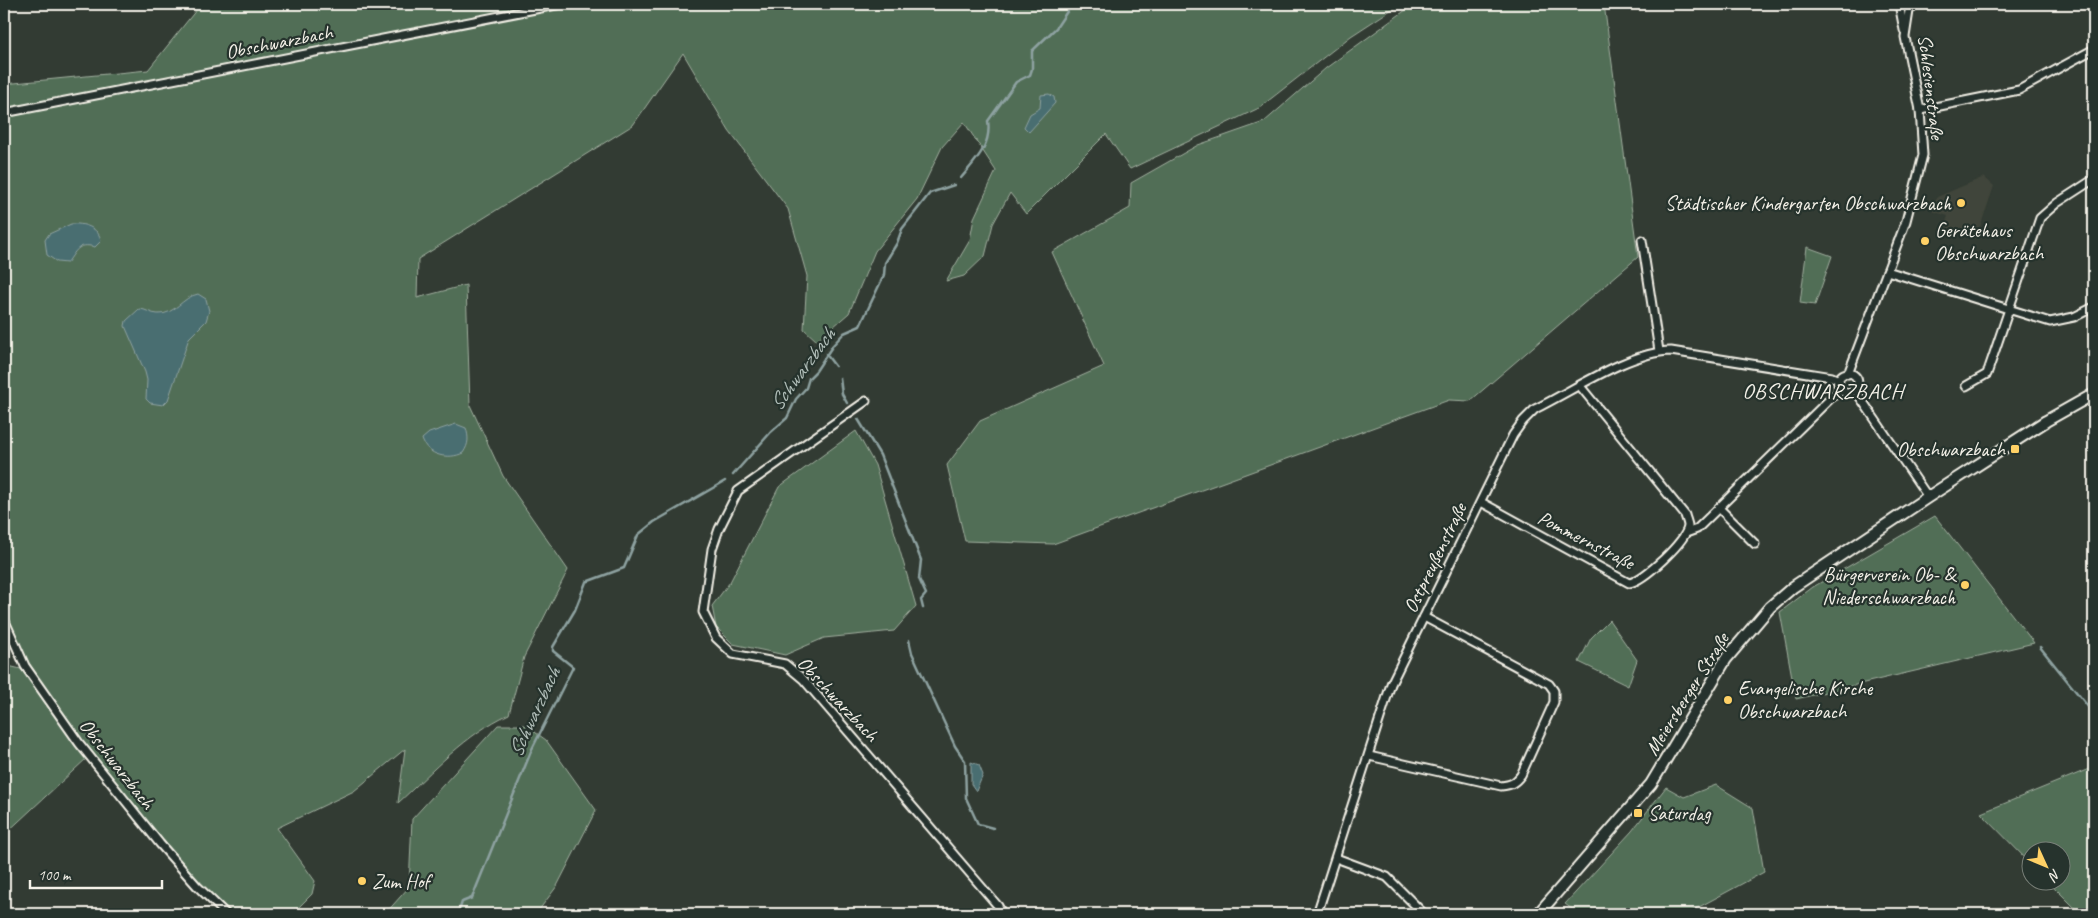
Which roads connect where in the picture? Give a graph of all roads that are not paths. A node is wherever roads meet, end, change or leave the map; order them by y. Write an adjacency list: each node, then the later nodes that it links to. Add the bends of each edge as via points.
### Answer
1 (562, 4): 7 (street, Obschwarzbach)
2 (1899, 4): 4 (street)
3 (1915, 4): 4 (street, Schlesienstraße, via 1909,11)
4 (1906, 37): 6 (street, Schlesienstraße)
5 (2094, 49): 6 (street, via 2019,90)
6 (1920, 110): 10 (street, Schlesienstraße, via 1923,155 1906,221)
7 (4, 113)
8 (2094, 180): 12 (street, via 2056,203 2040,218)
9 (1642, 240): 13 (street)
10 (1887, 271): 12 (street); 14 (street, Schlesienstraße)
11 (2094, 307): 12 (street, via 2074,318 2050,322)
12 (2010, 311): 17 (street, via 1987,374)
13 (1659, 351): 15 (street, Ostpreußenstraße, via 1671,350 1775,366); 16 (street, Ostpreußenstraße, via 1635,358)
14 (1848, 374): 15 (street); 19 (street, via 1857,379)
15 (1839, 380): 18 (street)
16 (1580, 386): 23 (street, Ostpreußenstraße, via 1535,410 1523,421); 25 (street, via 1684,515 1688,524)
17 (1966, 386)
18 (1841, 390): 19 (street, via 1848,393); 24 (street)
19 (1855, 390): 22 (street)
20 (2094, 394): 22 (main road, Meiersberger Straße)
21 (866, 401): 32 (street, Obschwarzbach, via 738,491 712,549 703,612 716,638 733,654 786,664 803,680)
22 (1928, 497): 35 (main road, Meiersberger Straße, via 1793,587 1751,627 1720,667 1651,784)
23 (1481, 502): 25 (street, Pommernstraße, via 1629,584 1641,580); 27 (street, Ostpreußenstraße)
24 (1719, 508): 25 (street, via 1697,529); 26 (street)
25 (1686, 533)
26 (1755, 544)
27 (1424, 618): 29 (street, Ostpreußenstraße, via 1391,684); 29 (street, via 1549,684 1554,692 1554,702 1521,775 1510,785 1501,786)
28 (4, 619): 31 (street, Obschwarzbach, via 25,666 78,743 160,844)
29 (1369, 756): 30 (street, Ostpreußenstraße)
30 (1336, 858): 33 (street, Ostpreußenstraße); 34 (street, via 1387,877)
31 (226, 914)
32 (1002, 914)
33 (1317, 914)
34 (1424, 914)
35 (1538, 914)

